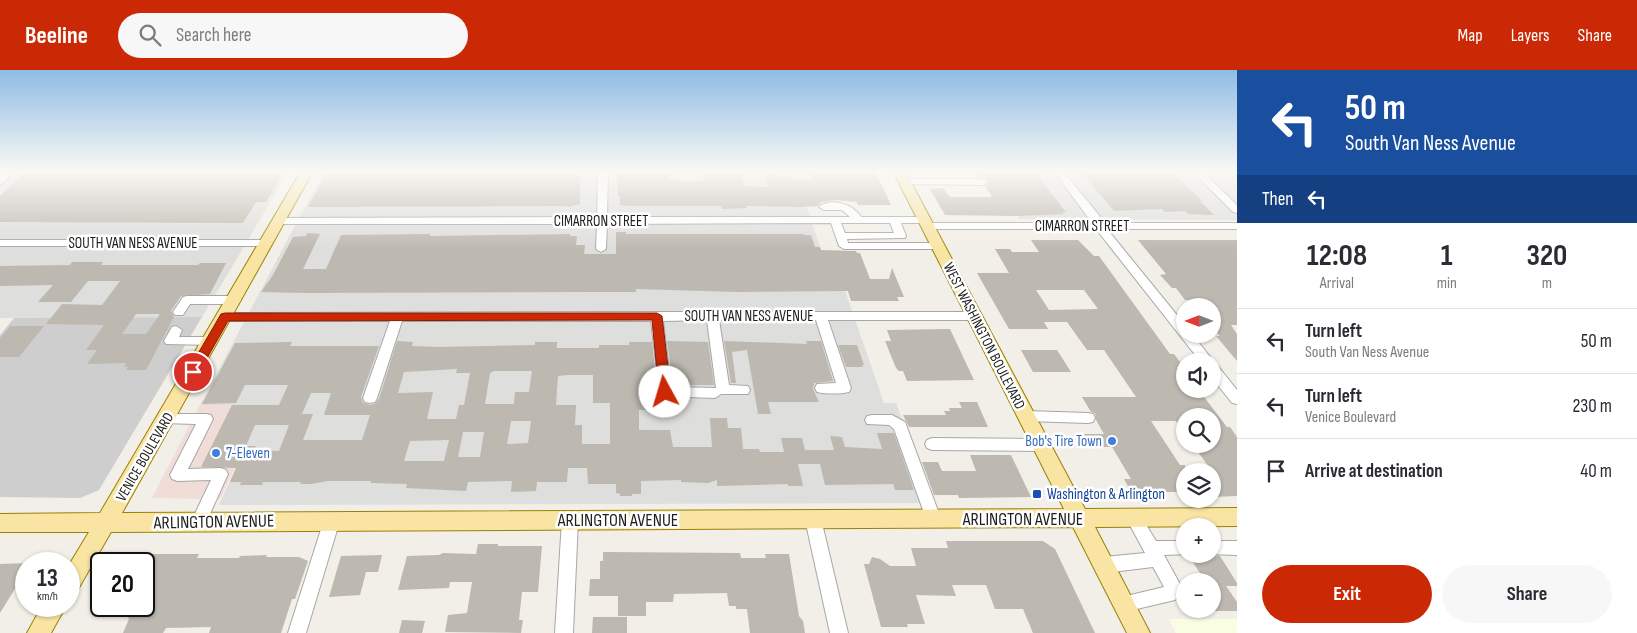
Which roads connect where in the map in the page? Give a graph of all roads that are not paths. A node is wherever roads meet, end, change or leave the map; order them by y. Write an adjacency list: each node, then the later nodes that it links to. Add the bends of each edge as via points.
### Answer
1 (292, 197): 11 (main road, VENICE BOULEVARD)
2 (602, 197): 12 (street)
3 (913, 197): 13 (main road, WEST WASHINGTON BOULEVARD)
4 (1079, 197): 14 (street)
5 (1224, 197): 7 (street)
6 (824, 207): 9 (street, via 850,209)
7 (1237, 210)
8 (835, 220): 9 (street, CIMARRON STREET); 12 (street, CIMARRON STREET); 16 (street)
9 (857, 220): 10 (street, CIMARRON STREET)
10 (894, 220): 13 (street, CIMARRON STREET); 16 (street, via 901,236)
11 (278, 221): 12 (street, CIMARRON STREET); 17 (main road, VENICE BOULEVARD)
12 (602, 221): 20 (street)
13 (926, 223): 14 (street, CIMARRON STREET); 19 (main road, WEST WASHINGTON BOULEVARD)
14 (1099, 226): 15 (street, CIMARRON STREET); 31 (street)
15 (1237, 226)
16 (840, 236): 19 (street, via 844,246)
17 (266, 242): 18 (street, SOUTH VAN NESS AVENUE); 21 (main road, VENICE BOULEVARD)
18 (0, 243)
19 (938, 246): 26 (main road, WEST WASHINGTON BOULEVARD)
20 (601, 249)
21 (235, 300): 22 (street, via 187,300); 27 (main road, VENICE BOULEVARD)
22 (180, 312)
23 (657, 316): 24 (street, SOUTH VAN NESS AVENUE); 28 (street, SOUTH VAN NESS AVENUE); 35 (street, via 665,392)
24 (712, 316): 25 (street, SOUTH VAN NESS AVENUE); 34 (street, via 723,390)
25 (820, 316): 26 (street, SOUTH VAN NESS AVENUE); 33 (street, via 844,388)
26 (974, 316): 38 (main road, WEST WASHINGTON BOULEVARD)
27 (225, 317): 28 (street, SOUTH VAN NESS AVENUE); 30 (main road, VENICE BOULEVARD)
28 (397, 317): 36 (street)
29 (176, 330): 30 (street, via 170,341)
30 (211, 341): 40 (main road, VENICE BOULEVARD)
31 (1201, 353)
32 (1221, 379): 37 (street)
33 (822, 388)
34 (743, 390)
35 (714, 393)
36 (370, 398)
37 (1237, 399)
38 (1026, 416): 39 (street); 43 (main road, WEST WASHINGTON BOULEVARD)
39 (1088, 418)
40 (166, 420): 51 (street, via 206,419 177,474 221,474); 53 (main road, VENICE BOULEVARD)
41 (872, 420): 47 (street, via 892,420 900,426)
42 (932, 444): 43 (street)
43 (1041, 445): 48 (main road, WEST WASHINGTON BOULEVARD)
44 (1134, 518): 45 (main road, ARLINGTON AVENUE); 48 (main road, ARLINGTON AVENUE); 57 (street)
45 (1237, 518)
46 (813, 519): 47 (main road, ARLINGTON AVENUE); 50 (main road, ARLINGTON AVENUE); 65 (street)
47 (933, 519): 48 (main road, ARLINGTON AVENUE)
48 (1080, 519): 58 (main road, WEST WASHINGTON BOULEVARD)
49 (332, 520): 50 (main road, ARLINGTON AVENUE); 51 (main road, ARLINGTON AVENUE); 63 (street)
50 (570, 520): 64 (street)
51 (199, 522): 53 (main road, ARLINGTON AVENUE)
52 (0, 523): 53 (main road, ARLINGTON AVENUE)
53 (107, 523): 59 (main road, VENICE BOULEVARD)
54 (1221, 548): 55 (street)
55 (1237, 548)
56 (1176, 550): 57 (street)
57 (1154, 554): 58 (street); 60 (street, via 1173,590 1169,594)
58 (1104, 565): 60 (main road, WEST WASHINGTON BOULEVARD)
59 (80, 566)
60 (1124, 604): 66 (main road, WEST WASHINGTON BOULEVARD)
61 (48, 617): 62 (main road)
62 (38, 633)
63 (297, 633)
64 (564, 633)
65 (839, 633)
66 (1139, 633)

